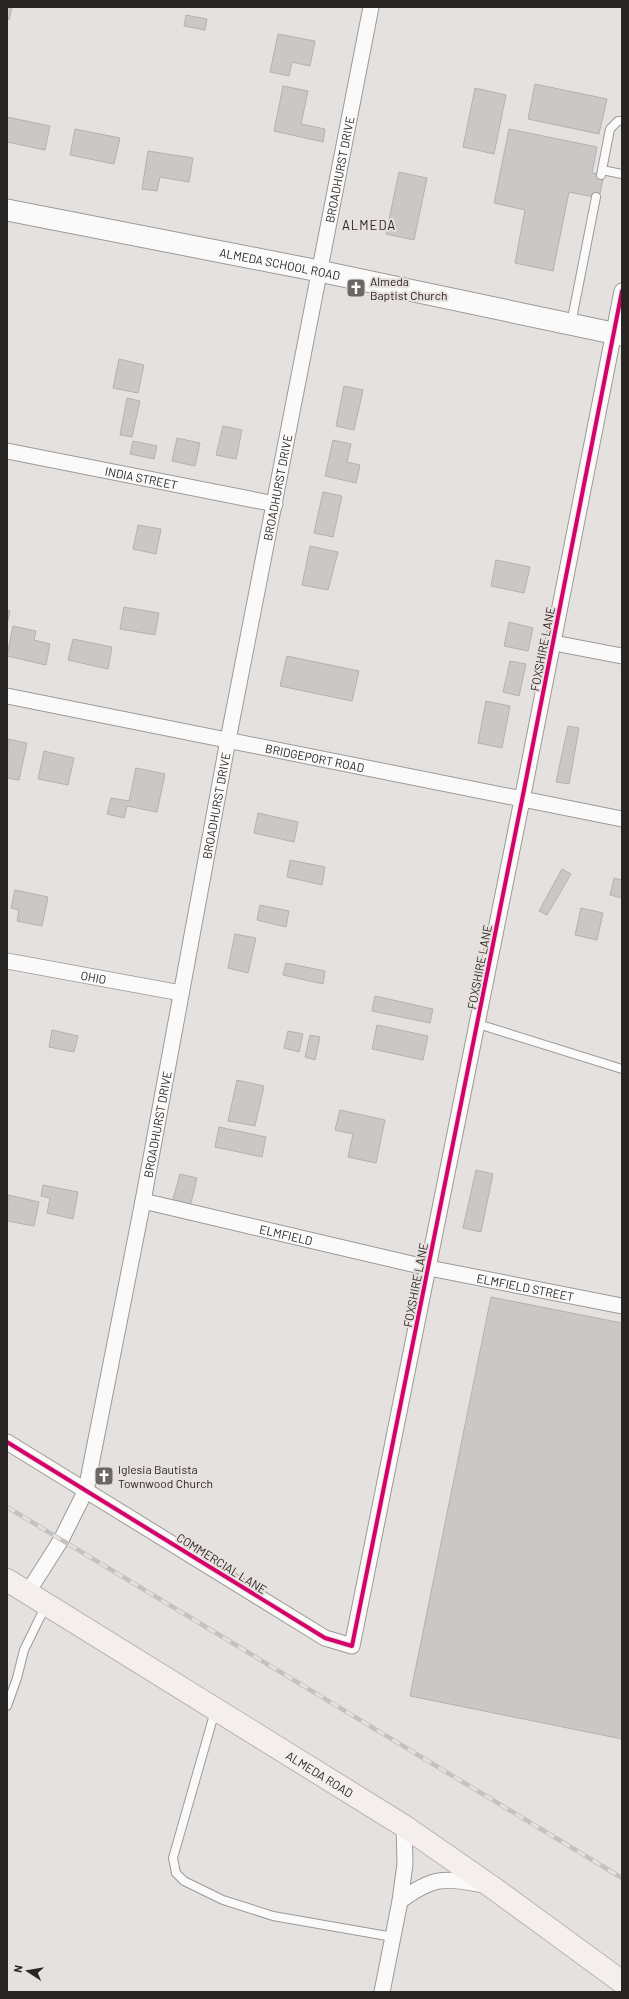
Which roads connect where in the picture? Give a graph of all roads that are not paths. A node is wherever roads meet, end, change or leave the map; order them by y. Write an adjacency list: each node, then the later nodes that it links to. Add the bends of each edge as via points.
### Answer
1 (371, 7): 6 (street, BROADHURST DRIVE)
2 (622, 121): 3 (lane, via 618,121 610,129 601,172)
3 (622, 174)
4 (596, 198): 8 (lane)
5 (7, 210): 6 (street, ALMEDA SCHOOL ROAD)
6 (319, 272): 8 (street, ALMEDA SCHOOL ROAD); 11 (street, BROADHURST DRIVE)
7 (622, 291): 9 (street, FOXSHIRE LANE)
8 (571, 324): 9 (street, ALMEDA SCHOOL ROAD)
9 (618, 334): 12 (street, FOXSHIRE LANE)
10 (7, 451): 11 (street, INDIA STREET)
11 (275, 504): 15 (street, BROADHURST DRIVE)
12 (554, 642): 13 (street); 16 (street, FOXSHIRE LANE)
13 (622, 656)
14 (7, 696): 15 (street, BRIDGEPORT ROAD)
15 (228, 740): 16 (street, BRIDGEPORT ROAD); 19 (street, BROADHURST DRIVE)
16 (522, 800): 17 (street, BRIDGEPORT ROAD); 20 (street, FOXSHIRE LANE)
17 (622, 819)
18 (7, 961): 19 (street, OHIO)
19 (181, 993): 22 (street, BROADHURST DRIVE)
20 (478, 1024): 21 (lane); 23 (street, FOXSHIRE LANE)
21 (622, 1070)
22 (143, 1201): 23 (street, ELMFIELD); 26 (street, BROADHURST DRIVE)
23 (428, 1268): 24 (street, ELMFIELD STREET); 30 (street, FOXSHIRE LANE)
24 (622, 1306)
25 (7, 1442): 26 (street, COMMERCIAL LANE)
26 (86, 1490): 28 (street, BROADHURST DRIVE, via 61,1540); 30 (street, COMMERCIAL LANE, via 325,1638)
27 (7, 1580): 28 (main road, ALMEDA ROAD)
28 (28, 1592): 29 (main road, ALMEDA ROAD)
29 (46, 1604): 31 (lane, via 24,1650); 32 (main road, ALMEDA ROAD)
30 (352, 1646)
31 (7, 1706)
32 (216, 1710): 33 (main road, ALMEDA ROAD); 36 (lane, via 173,1858 176,1872 184,1881 223,1900 273,1916)
33 (404, 1826): 34 (main road, ALMEDA ROAD); 35 (street, via 405,1864)
34 (492, 1887): 35 (street, via 461,1880 433,1881); 37 (main road, ALMEDA ROAD)
35 (400, 1901): 36 (street)
36 (393, 1937): 38 (street)
37 (622, 1982)
38 (382, 1992)

